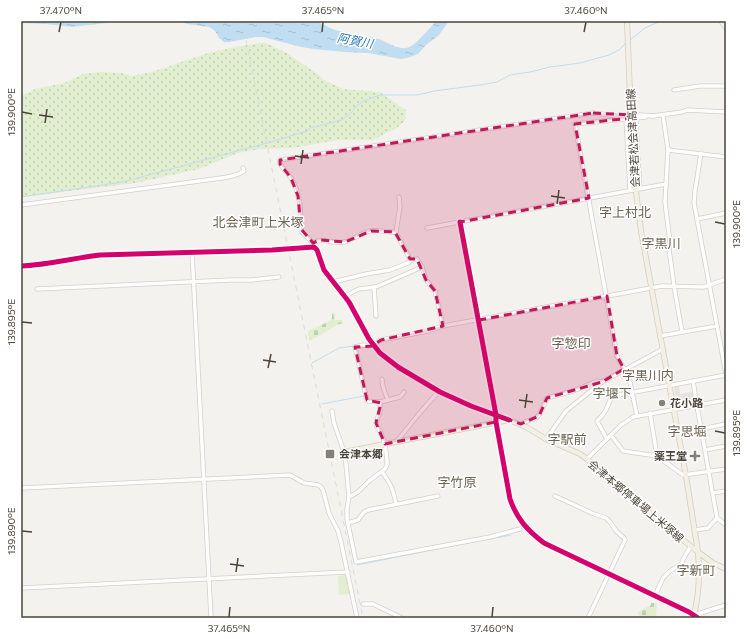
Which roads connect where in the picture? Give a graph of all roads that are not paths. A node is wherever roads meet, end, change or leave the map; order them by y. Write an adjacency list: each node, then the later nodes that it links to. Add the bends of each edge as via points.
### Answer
1 (627, 21): 8 (main road, 会津若松会津高田線, bridge)
2 (726, 86): 3 (street)
3 (674, 90)
4 (726, 112): 5 (street, via 687,110)
5 (663, 114): 6 (street); 9 (street)
6 (654, 116): 7 (street); 23 (street, via 593,113 280,160 298,196 302,232)
7 (636, 118): 8 (street); 14 (street)
8 (628, 119): 14 (main road, 会津若松会津高田線); 16 (street, via 575,124)
9 (668, 150): 10 (street); 13 (street)
10 (702, 153): 11 (street); 19 (street, via 694,199)
11 (726, 157)
12 (243, 168): 17 (street, via 243,173 232,176)
13 (666, 184): 14 (street); 33 (street, via 669,249)
14 (635, 189): 16 (street); 35 (main road, 会津若松会津高田線)
15 (399, 197): 22 (street)
16 (589, 198): 20 (street); 37 (street)
17 (21, 205)
18 (726, 213): 19 (street)
19 (697, 219): 32 (street)
20 (460, 222): 21 (street); 40 (street)
21 (426, 228)
22 (396, 232): 23 (street, via 371,231 345,242 320,240); 25 (street)
23 (314, 245): 24 (street, via 272,250); 31 (street, via 324,270)
24 (192, 252): 26 (street, via 100,255 36,266); 30 (street)
25 (412, 260): 27 (street, via 417,259); 31 (street, via 390,270)
26 (21, 266)
27 (422, 267): 34 (street); 41 (street, via 426,280 435,291)
28 (279, 277): 30 (street)
29 (726, 279): 32 (street)
30 (194, 281): 36 (street); 84 (street)
31 (333, 282): 38 (street)
32 (709, 285): 33 (street); 42 (street)
33 (674, 286): 35 (street); 43 (street)
34 (374, 287): 38 (street, via 353,291); 39 (street)
35 (651, 288): 37 (street); 44 (main road, 会津若松会津高田線)
36 (37, 289)
37 (607, 296): 40 (street); 47 (street, via 618,356)
38 (344, 297): 45 (street)
39 (376, 316)
40 (479, 320): 41 (street); 63 (street)
41 (443, 326): 45 (street, via 381,340)
42 (717, 326): 43 (street); 48 (street)
43 (682, 332): 44 (street)
44 (660, 336): 46 (main road, 会津若松会津高田線)
45 (373, 345): 53 (street, via 398,367); 58 (street, via 355,347 366,400)
46 (662, 349): 47 (street); 52 (main road, 会津若松会津高田線)
47 (624, 369): 51 (street); 55 (street)
48 (726, 374): 50 (street)
49 (382, 379): 56 (street)
50 (693, 381): 52 (street); 59 (street)
51 (602, 382): 67 (street, via 597,381 547,398 539,416); 71 (street, via 566,411)
52 (669, 386): 55 (street); 60 (main road, 会津若松会津高田線)
53 (439, 391): 63 (street); 73 (street)
54 (404, 392): 56 (street, via 400,397)
55 (633, 392): 64 (street); 72 (street, via 611,397 605,413 597,421)
56 (388, 400): 58 (street)
57 (726, 400): 59 (street)
58 (380, 402): 74 (street, via 376,424)
59 (696, 406): 60 (street); 69 (street)
60 (674, 410): 62 (street); 83 (main road, 会津若松会津高田線)
61 (332, 411): 77 (street)
62 (650, 414): 64 (street); 78 (street)
63 (496, 416): 65 (street); 66 (street)
64 (637, 416): 70 (street, via 629,419)
65 (508, 420): 66 (main road, 会津本郷停車場上米塚線); 67 (main road, 会津本郷停車場上米塚線)
66 (496, 422): 73 (main road, 会津本郷停車場上米塚線); 101 (street, via 510,499 526,528 544,543)
67 (521, 424): 71 (main road, 会津本郷停車場上米塚線)
68 (726, 424): 69 (street)
69 (701, 429): 76 (street)
70 (611, 435): 72 (street); 78 (street, via 625,452)
71 (546, 439): 79 (main road, 会津本郷停車場上米塚線)
72 (607, 439): 79 (street)
73 (397, 442): 74 (main road, 会津本郷停車場上米塚線)
74 (385, 444): 77 (main road, 会津本郷停車場上米塚線); 81 (street, via 387,462)
75 (726, 446): 76 (street)
76 (705, 450): 82 (street)
77 (344, 452): 90 (street)
78 (657, 456): 83 (street)
79 (587, 459): 97 (main road, 会津本郷停車場上米塚線)
80 (726, 469): 82 (street)
81 (382, 472): 90 (street); 91 (street, via 393,488)
82 (709, 472): 83 (street); 87 (street)
83 (686, 476): 96 (main road, 会津若松会津高田線)
84 (204, 479): 85 (street); 100 (street, via 290,475 304,483 321,487 338,531); 102 (street)
85 (21, 488)
86 (726, 491): 87 (street)
87 (713, 494): 92 (street)
88 (438, 496): 91 (street)
89 (555, 496): 101 (street, via 606,518 624,538)
90 (349, 497): 93 (street)
91 (396, 504): 93 (street, via 368,510 358,520)
92 (717, 518): 94 (street); 96 (street, via 708,528)
93 (348, 524): 95 (street, via 356,562)
94 (726, 525)
95 (520, 529)
96 (695, 530): 98 (main road, 会津若松会津高田線)
97 (691, 546): 98 (main road, 会津本郷停車場上米塚線); 104 (street, via 681,564 663,578)
98 (698, 552): 99 (main road); 107 (main road, 会津若松会津高田線, via 699,574)
99 (726, 569)
100 (348, 572): 102 (street); 109 (street)
101 (609, 574): 104 (street); 111 (street)
102 (209, 578): 103 (street); 108 (street)
103 (21, 588)
104 (654, 596): 107 (street)
105 (364, 604): 110 (street, via 374,604)
106 (726, 605): 107 (street)
107 (695, 617)
108 (211, 618)
109 (357, 618)
110 (402, 618)
111 (588, 618)

